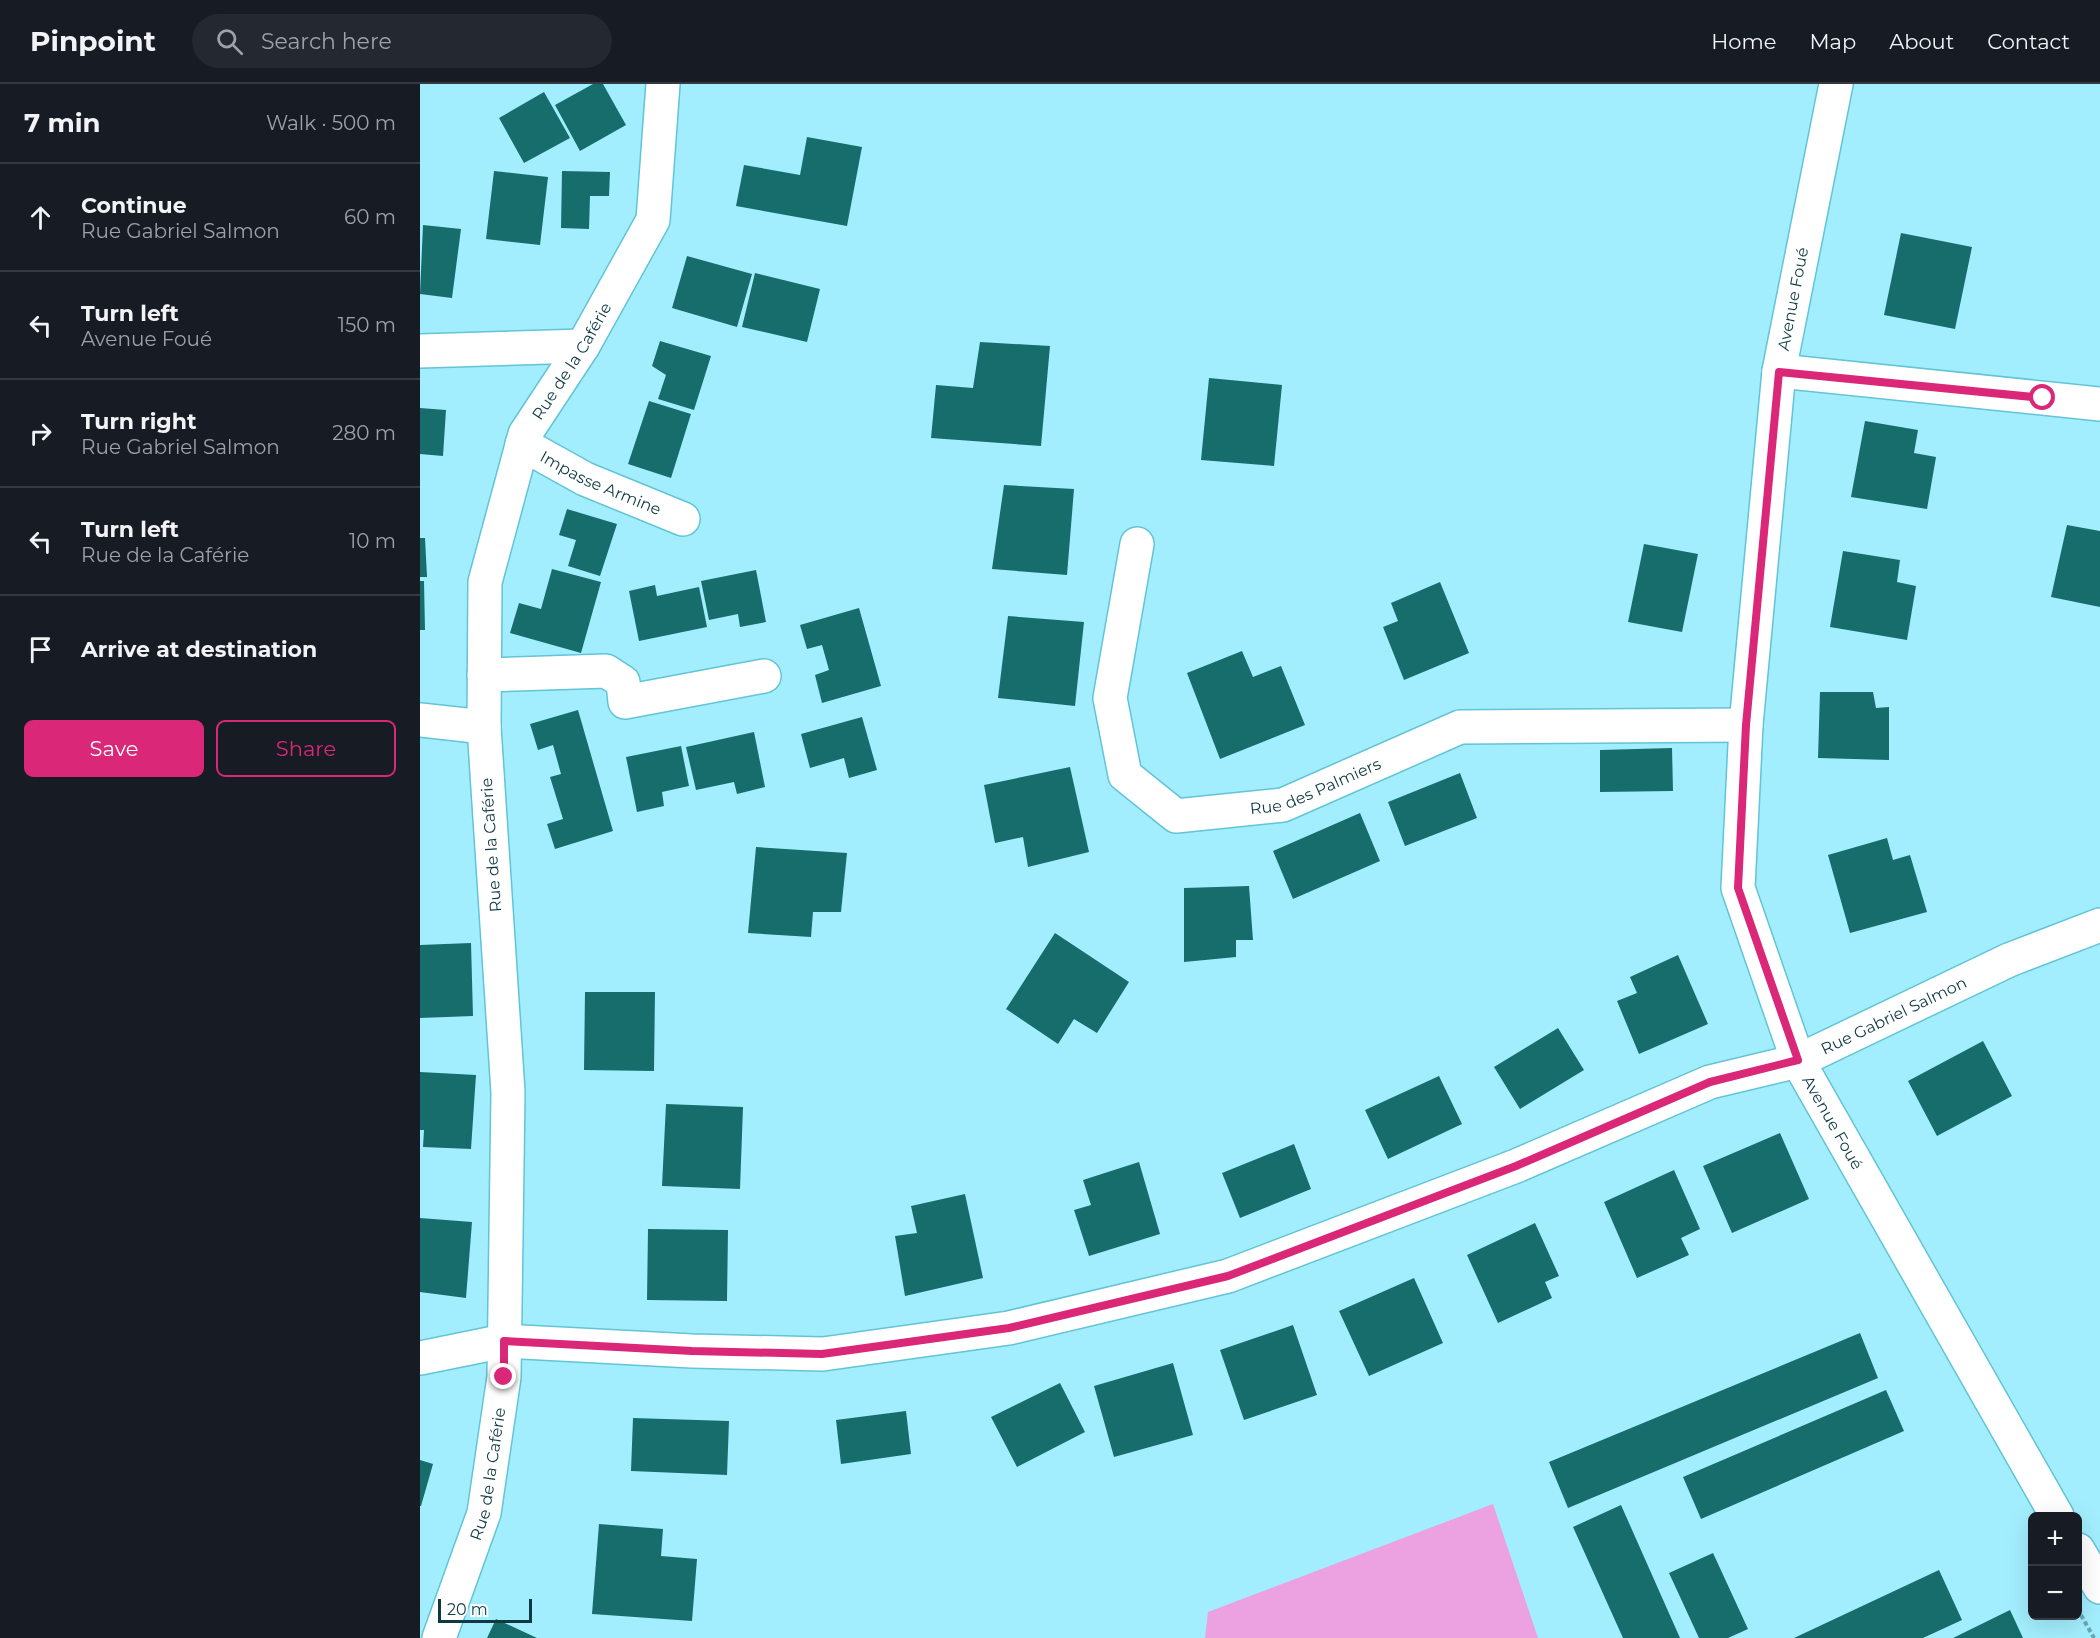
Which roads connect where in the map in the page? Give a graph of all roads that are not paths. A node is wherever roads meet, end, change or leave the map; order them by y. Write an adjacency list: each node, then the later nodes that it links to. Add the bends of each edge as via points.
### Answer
1 (663, 84): 3 (street, Rue de la Caférie, via 653,220)
2 (1836, 84): 5 (street, Avenue Foué)
3 (583, 346): 4 (street); 7 (street, Rue de la Caférie)
4 (420, 351)
5 (1779, 372): 6 (street); 13 (street, Avenue Foué)
6 (2100, 404)
7 (522, 444): 8 (street, Impasse Armine, via 585,479); 10 (street, Rue de la Caférie, via 485,582)
8 (683, 519)
9 (1137, 544): 13 (street, Rue des Palmiers, via 1110,698 1125,775 1176,816 1283,805 1460,727)
10 (484, 675): 11 (street, via 606,671 623,682 625,702); 14 (street, Rue de la Caférie)
11 (764, 676)
12 (420, 720): 14 (street)
13 (1746, 725): 16 (street, Avenue Foué, via 1738,888)
14 (484, 727): 17 (street, Rue de la Caférie, via 508,1092)
15 (2100, 925): 16 (street, Rue Gabriel Salmon, via 2009,960)
16 (1798, 1060): 17 (street, Rue Gabriel Salmon, via 1710,1082 1516,1166 1228,1276 1009,1328 822,1354); 19 (street, Avenue Foué)
17 (504, 1341): 18 (street, Rue Gabriel Salmon); 22 (street, Rue de la Caférie, via 504,1377 484,1513)
18 (420, 1358)
19 (2055, 1512)
20 (2082, 1557): 21 (street)
21 (2100, 1587)
22 (439, 1638)

